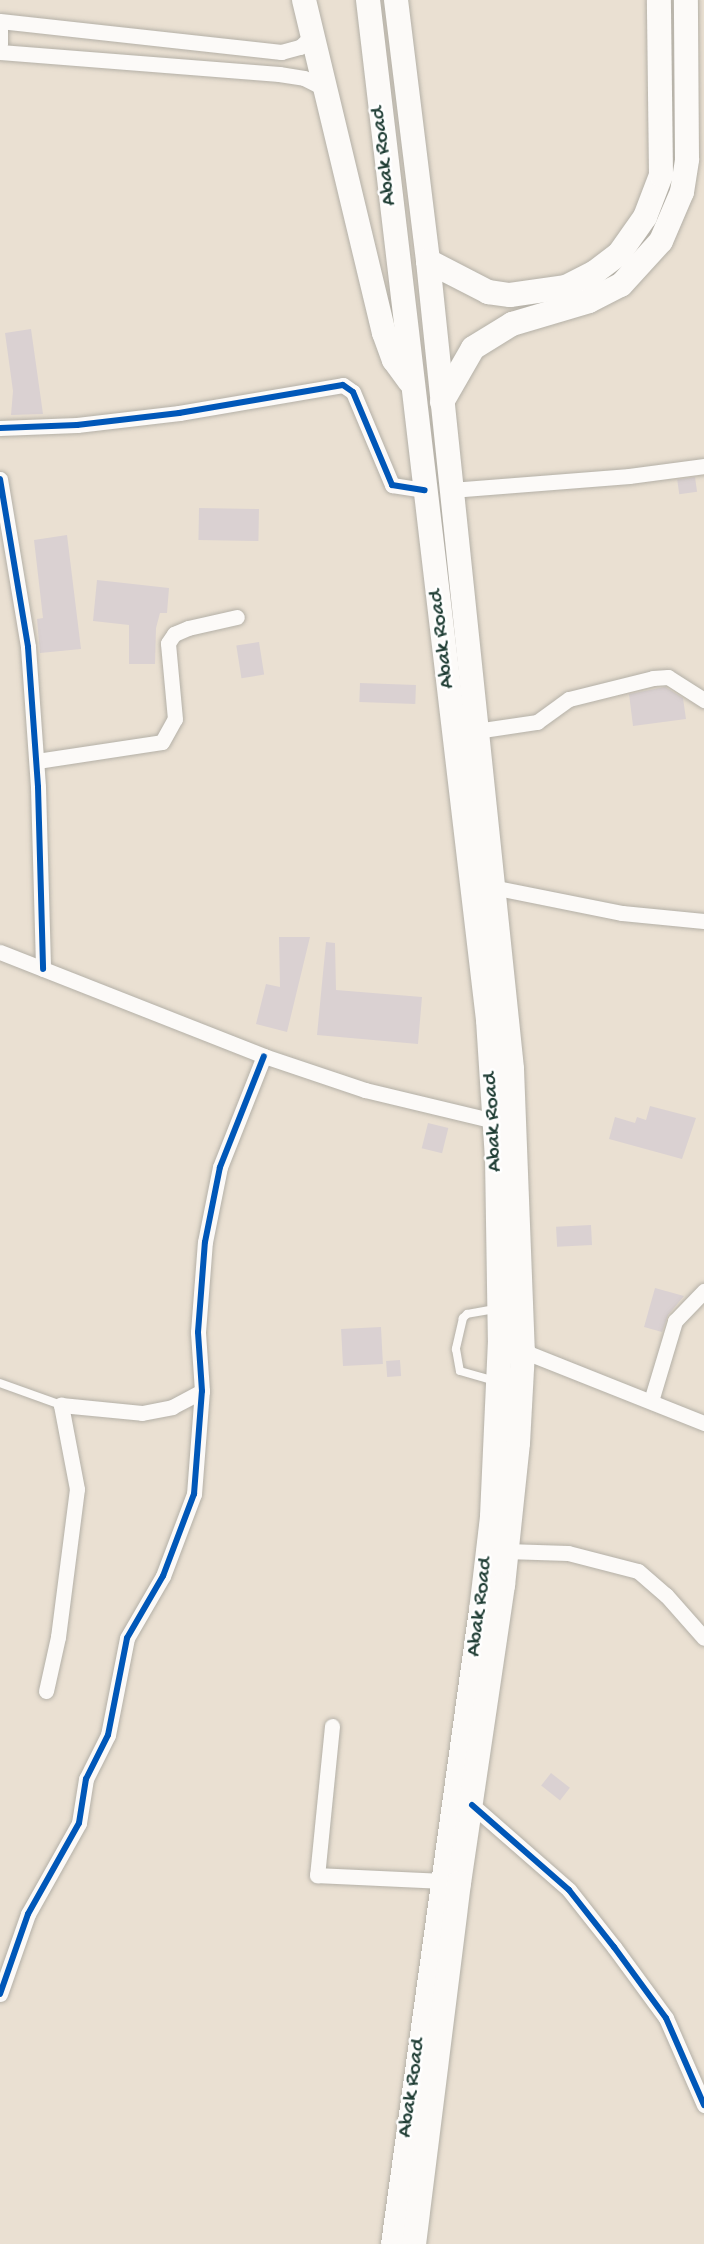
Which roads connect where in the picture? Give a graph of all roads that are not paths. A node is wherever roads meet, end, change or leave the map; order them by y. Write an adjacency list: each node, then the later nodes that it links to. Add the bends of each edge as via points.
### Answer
1 (304, 0): 7 (highway)
2 (368, 0): 12 (highway, Abak Road)
3 (396, 0): 11 (highway, Abak Road)
4 (659, 0): 11 (highway, via 661,175 645,217 619,254 595,272 566,286 519,295 488,292)
5 (686, 0): 13 (highway, via 687,159 682,192 661,241 621,285 589,301 512,324 473,348)
6 (0, 23): 7 (street, via 281,52 300,47); 8 (street)
7 (312, 35): 10 (highway)
8 (0, 44)
9 (0, 52): 10 (street, via 279,74 304,78)
10 (326, 89): 12 (highway, via 384,333 394,360)
11 (428, 261): 13 (highway, Abak Road)
12 (413, 387): 17 (highway, Abak Road)
13 (442, 402): 18 (highway, Abak Road)
14 (0, 428): 17 (street, via 77,425 178,413 344,385 353,392 392,485)
15 (704, 466): 18 (street)
16 (0, 479): 22 (street, via 28,647)
17 (425, 490): 28 (highway, Abak Road, via 488,1020)
18 (451, 490): 21 (highway, Abak Road)
19 (237, 617): 22 (street, via 188,628 174,634 168,643 175,719 162,742)
20 (704, 700): 21 (street, via 668,677 653,678 569,699 537,723)
21 (476, 731): 23 (highway, Abak Road)
22 (37, 761): 26 (street)
23 (492, 886): 24 (street, via 622,913); 31 (highway, Abak Road, via 512,1069)
24 (704, 921)
25 (0, 952): 26 (street)
26 (43, 969): 27 (street)
27 (264, 1056): 28 (street, via 365,1090); 34 (street, via 220,1167 205,1242 198,1332)
28 (494, 1121): 30 (highway, Abak Road)
29 (704, 1291): 35 (street, via 675,1321)
30 (500, 1308): 32 (highway, Abak Road); 32 (lane, via 467,1314 460,1324 456,1349 460,1371)
31 (523, 1351): 35 (street); 38 (highway, Abak Road)
32 (499, 1382): 43 (highway, Abak Road, via 492,1517)
33 (0, 1383): 36 (lane)
34 (202, 1391): 36 (street, via 172,1407 142,1413); 44 (street, via 194,1494 183,1532 127,1638 108,1735 86,1779 79,1823 28,1914)
35 (651, 1401): 37 (street)
36 (61, 1405): 40 (street, via 77,1489 58,1637)
37 (704, 1423)
38 (506, 1551): 39 (street, via 568,1553 638,1571 666,1595); 42 (highway, Abak Road)
39 (704, 1638)
40 (46, 1691)
41 (332, 1726): 43 (street, via 317,1875)
42 (472, 1805): 43 (highway, Abak Road); 46 (street, via 569,1890 614,1947 666,2018)
43 (451, 1882): 47 (highway, Abak Road); 48 (highway, Abak Road)
44 (2, 1977): 45 (street)
45 (0, 1994)
46 (704, 2104)
47 (393, 2244)
48 (414, 2244)

